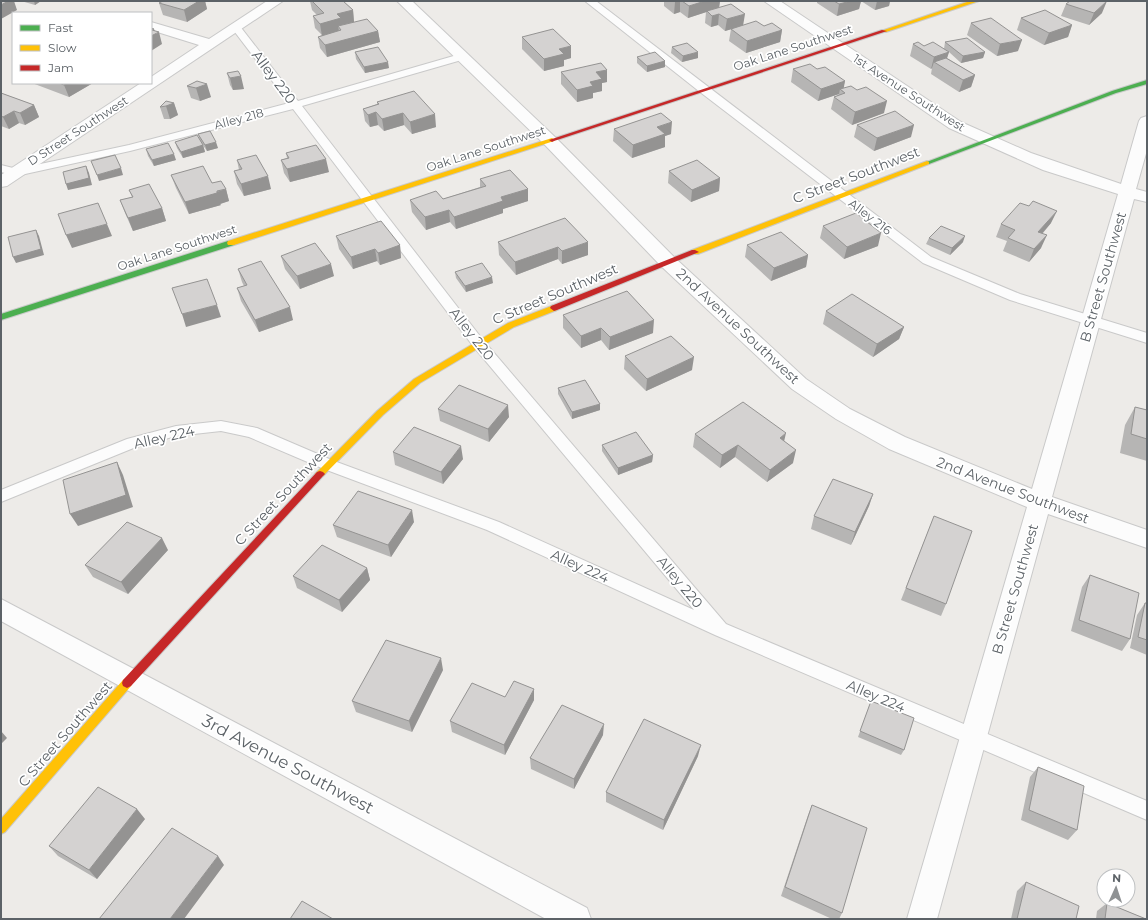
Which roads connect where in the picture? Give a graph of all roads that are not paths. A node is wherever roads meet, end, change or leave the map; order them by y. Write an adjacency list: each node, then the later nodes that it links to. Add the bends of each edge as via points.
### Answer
1 (276, 1): 7 (street, D Street Southwest)
2 (404, 1): 10 (street, 2nd Avenue Southwest)
3 (590, 1): 14 (lane, Alley 216)
4 (771, 1): 9 (street, 1st Avenue Southwest)
5 (968, 2): 9 (street, Oak Lane Southwest)
6 (152, 26): 8 (street)
7 (236, 27): 8 (street, D Street Southwest); 15 (lane, Alley 220)
8 (211, 44): 12 (street, D Street Southwest)
9 (838, 46): 14 (street, Oak Lane Southwest); 18 (street, 1st Avenue Southwest, via 955,125)
10 (461, 57): 15 (lane, Alley 218); 17 (street, 2nd Avenue Southwest)
11 (1147, 82): 18 (street, C Street Southwest)
12 (152, 83)
13 (151, 84): 20 (street, D Street Southwest)
14 (704, 90): 17 (street, Oak Lane Southwest); 23 (lane, Alley 216)
15 (295, 105): 20 (lane, Alley 218, via 130,148); 24 (lane, Alley 220)
16 (1147, 121): 22 (street, B Street Southwest)
17 (550, 141): 24 (street, Oak Lane Southwest); 25 (street, 2nd Avenue Southwest)
18 (986, 141): 22 (street, 1st Avenue Southwest, via 1063,172); 23 (street, C Street Southwest)
19 (1, 168): 20 (lane)
20 (16, 173): 21 (street, D Street Southwest)
21 (1, 182)
22 (1137, 195): 27 (street, B Street Southwest)
23 (841, 196): 25 (street, C Street Southwest); 27 (lane, Alley 216, via 927,260 1015,297)
24 (369, 200): 26 (street, Oak Lane Southwest); 29 (lane, Alley 220)
25 (668, 262): 29 (street, C Street Southwest, via 511,325); 32 (street, 2nd Avenue Southwest, via 799,384 843,414 897,443)
26 (1, 317)
27 (1091, 321): 28 (lane, Alley 216); 32 (street, B Street Southwest)
28 (1147, 338)
29 (478, 343): 30 (street, C Street Southwest, via 417,380); 35 (lane, Alley 220)
30 (329, 465): 31 (lane, Alley 224, via 252,432 220,426 176,431 132,444); 35 (lane, Alley 224, via 493,526); 36 (street, C Street Southwest)
31 (1, 496)
32 (1039, 502): 33 (street, 2nd Avenue Southwest); 37 (street, B Street Southwest)
33 (1147, 539)
34 (1, 608): 36 (street, 3rd Avenue Southwest)
35 (721, 630): 37 (lane, Alley 224)
36 (132, 679): 39 (street, C Street Southwest); 40 (street, 3rd Avenue Southwest)
37 (973, 737): 38 (lane, Alley 224); 41 (street, B Street Southwest)
38 (1147, 811)
39 (1, 828)
40 (576, 919)
41 (922, 919)

